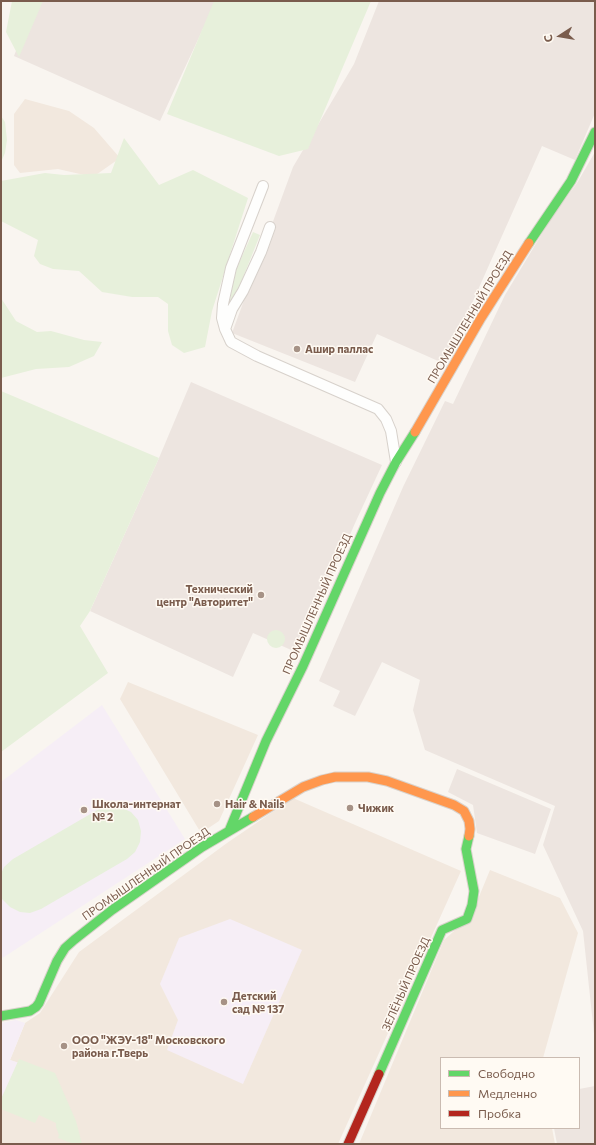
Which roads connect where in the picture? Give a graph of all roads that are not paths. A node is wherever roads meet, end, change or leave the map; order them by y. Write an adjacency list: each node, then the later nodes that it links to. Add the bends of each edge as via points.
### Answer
1 (595, 132): 5 (street, ПРОМЫШЛЕННЫЙ ПРОЕЗД, via 571,181 512,268)
2 (263, 186): 4 (street, via 231,268 222,304)
3 (270, 227): 4 (street)
4 (225, 329): 5 (street, via 231,342 257,356 378,409 392,431)
5 (396, 462): 6 (street, ПРОМЫШЛЕННЫЙ ПРОЕЗД, via 266,741)
6 (229, 831): 7 (street, ПРОМЫШЛЕННЫЙ ПРОЕЗД, via 112,910 72,942 58,959 36,1007 30,1011); 8 (street, ЗЕЛЁНЫЙ ПРОЕЗД, via 303,787 322,780 348,776 394,783 458,806 468,818 470,829 466,848 474,891 467,919 442,930)
7 (1, 1016)
8 (348, 1144)

